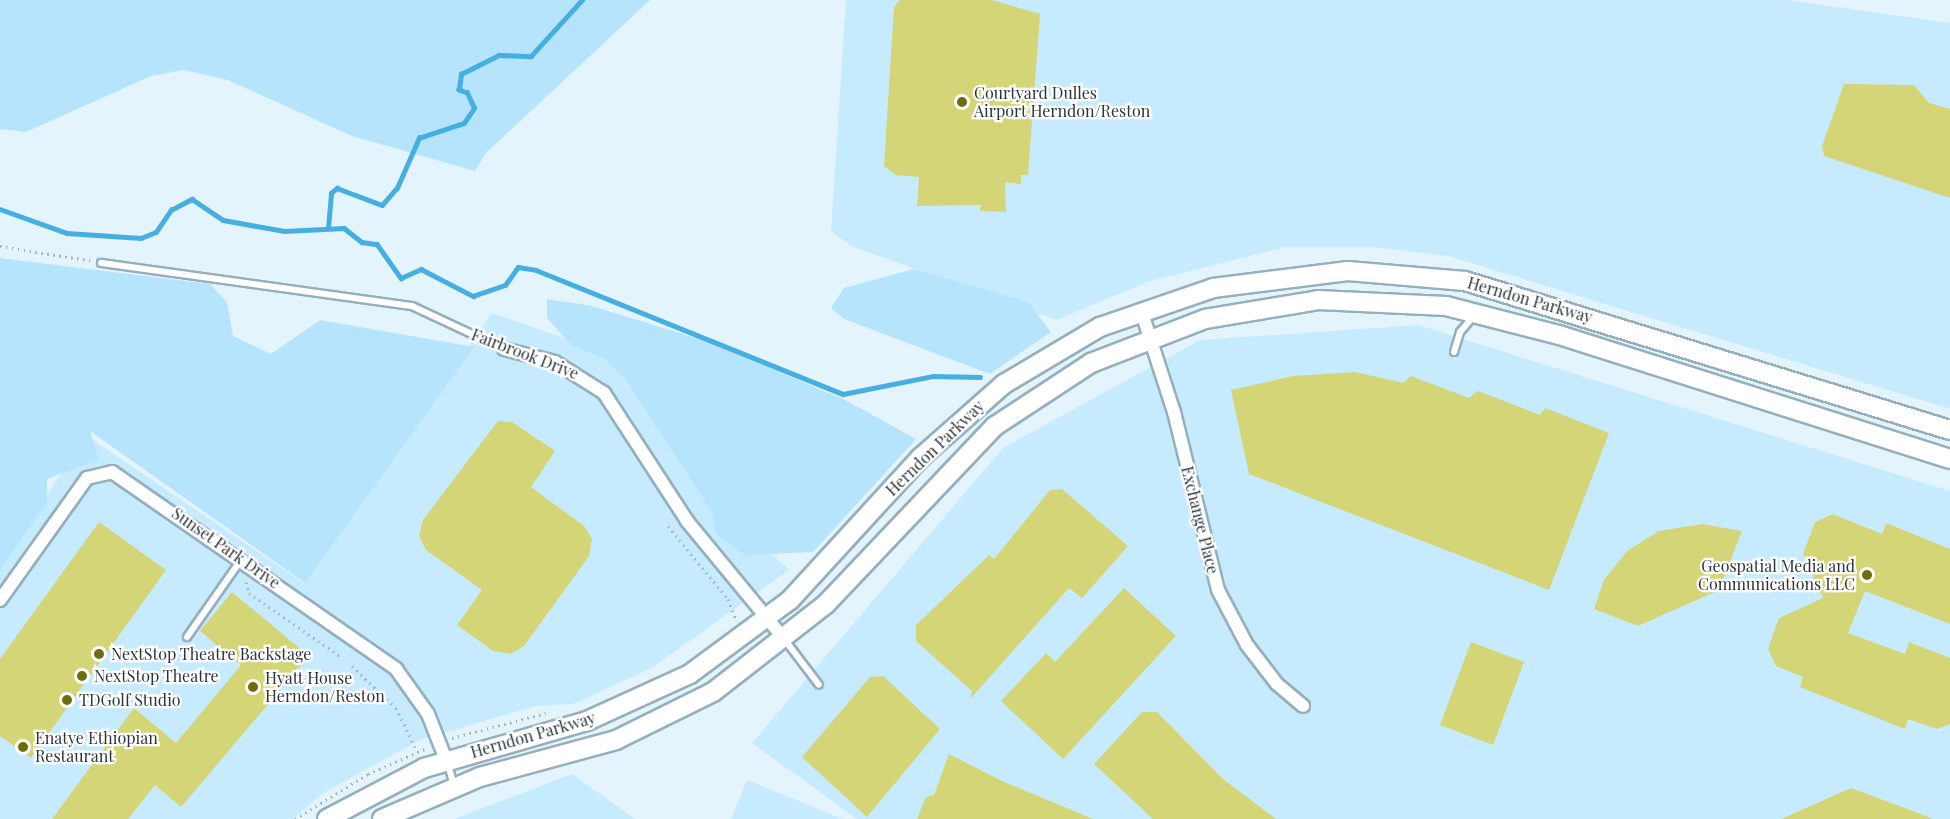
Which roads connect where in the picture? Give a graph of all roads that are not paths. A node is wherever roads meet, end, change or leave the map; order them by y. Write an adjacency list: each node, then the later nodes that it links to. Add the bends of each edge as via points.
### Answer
1 (100, 263): 5 (lane, Fairbrook Drive, via 412,306)
2 (1141, 310): 4 (street, Exchange Place); 6 (main road, Herndon Parkway, via 1266,278 1348,271 1412,274 1512,292); 13 (main road, Herndon Parkway, via 1053,352 981,402)
3 (1479, 314): 4 (main road, Herndon Parkway, via 1396,301 1318,300 1257,307); 7 (lane, via 1462,327); 8 (main road, Herndon Parkway)
4 (1150, 336): 15 (main road, Herndon Parkway, via 1065,377 995,426); 17 (street, Exchange Place, via 1218,590 1247,645 1277,684)
5 (504, 349): 13 (street, Fairbrook Drive, via 569,369 604,393 687,521)
6 (1701, 351): 8 (main road); 9 (main road, Herndon Parkway)
7 (1454, 352)
8 (1691, 377): 10 (main road, Herndon Parkway)
9 (1950, 430)
10 (1950, 459)
11 (242, 559): 12 (street, Sunset Park Drive, via 126,480 112,472 96,473 79,488); 14 (lane); 18 (street, Sunset Park Drive, via 396,669 428,714)
12 (0, 600)
13 (768, 620): 15 (street, Fairbrook Drive); 18 (main road, Herndon Parkway, via 716,658 639,701)
14 (187, 637)
15 (785, 640): 16 (lane); 19 (main road, Herndon Parkway, via 713,692 641,730)
16 (819, 685)
17 (1304, 706)
18 (446, 760): 19 (lane); 20 (main road, Herndon Parkway)
19 (454, 787): 21 (main road, Herndon Parkway)
20 (327, 819)
21 (382, 819)

